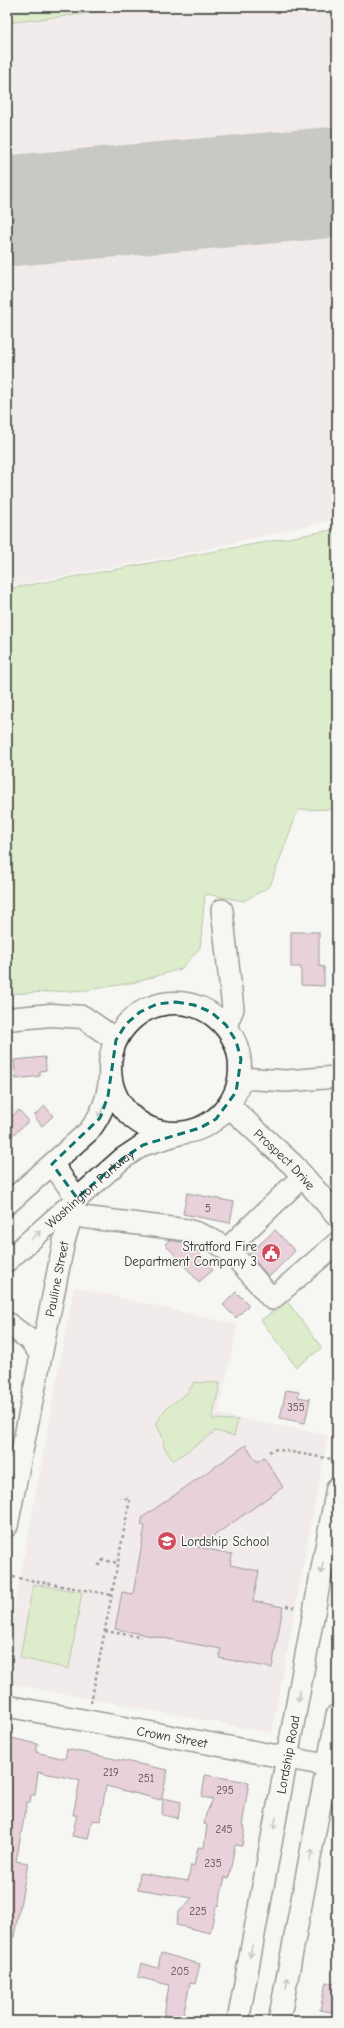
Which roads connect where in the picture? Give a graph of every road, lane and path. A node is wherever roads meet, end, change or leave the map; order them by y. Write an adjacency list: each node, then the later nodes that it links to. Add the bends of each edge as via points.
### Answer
1 (222, 910): 3 (street, via 233,1009)
2 (7, 1019): 4 (main road, via 83,1017)
3 (226, 1025): 4 (main road, via 211,1012 194,1004 157,1004 135,1016 126,1024); 7 (main road, via 236,1041 241,1059)
4 (116, 1040): 5 (main road, via 110,1057)
5 (110, 1075): 9 (main road, via 118,1099 134,1119 157,1131); 10 (street, one-way to 10, via 108,1096 100,1118)
6 (337, 1077): 7 (street, via 286,1081)
7 (240, 1078): 8 (main road)
8 (229, 1106): 9 (main road, via 216,1119 200,1128); 11 (main road, Prospect Drive)
9 (182, 1133): 13 (street, Washington Parkway, via 143,1145 122,1159)
10 (52, 1164): 12 (street); 13 (street)
11 (303, 1176): 14 (main road, Prospect Drive); 16 (street)
12 (7, 1204)
13 (71, 1208): 16 (street, via 203,1234); 17 (street, Washington Parkway, one-way to 13); 19 (street, Pauline Street)
14 (337, 1215)
15 (337, 1243): 16 (street, via 272,1299)
16 (227, 1249)
17 (7, 1261)
18 (7, 1323): 19 (street, via 30,1340)
19 (41, 1355): 24 (street, Pauline Street)
20 (269, 1452): 21 (path, via 274,1449)
21 (337, 1460)
22 (337, 1488): 34 (street, Lordship Road, one-way to 34)
23 (122, 1498): 25 (path, via 130,1499)
24 (7, 1526)
25 (118, 1563): 26 (path, via 103,1560); 28 (path)
26 (98, 1566)
27 (7, 1576): 28 (path)
28 (112, 1595): 29 (path)
29 (105, 1631): 30 (path); 33 (path)
30 (141, 1637)
31 (7, 1706): 33 (street, Crown Street)
32 (337, 1715): 35 (street)
33 (88, 1721): 34 (street, Crown Street)
34 (288, 1757): 35 (street, Crown Street); 36 (street, Lordship Road, one-way to 36)
35 (332, 1766): 37 (street, one-way to 35)
36 (238, 2021)
37 (279, 2021)

